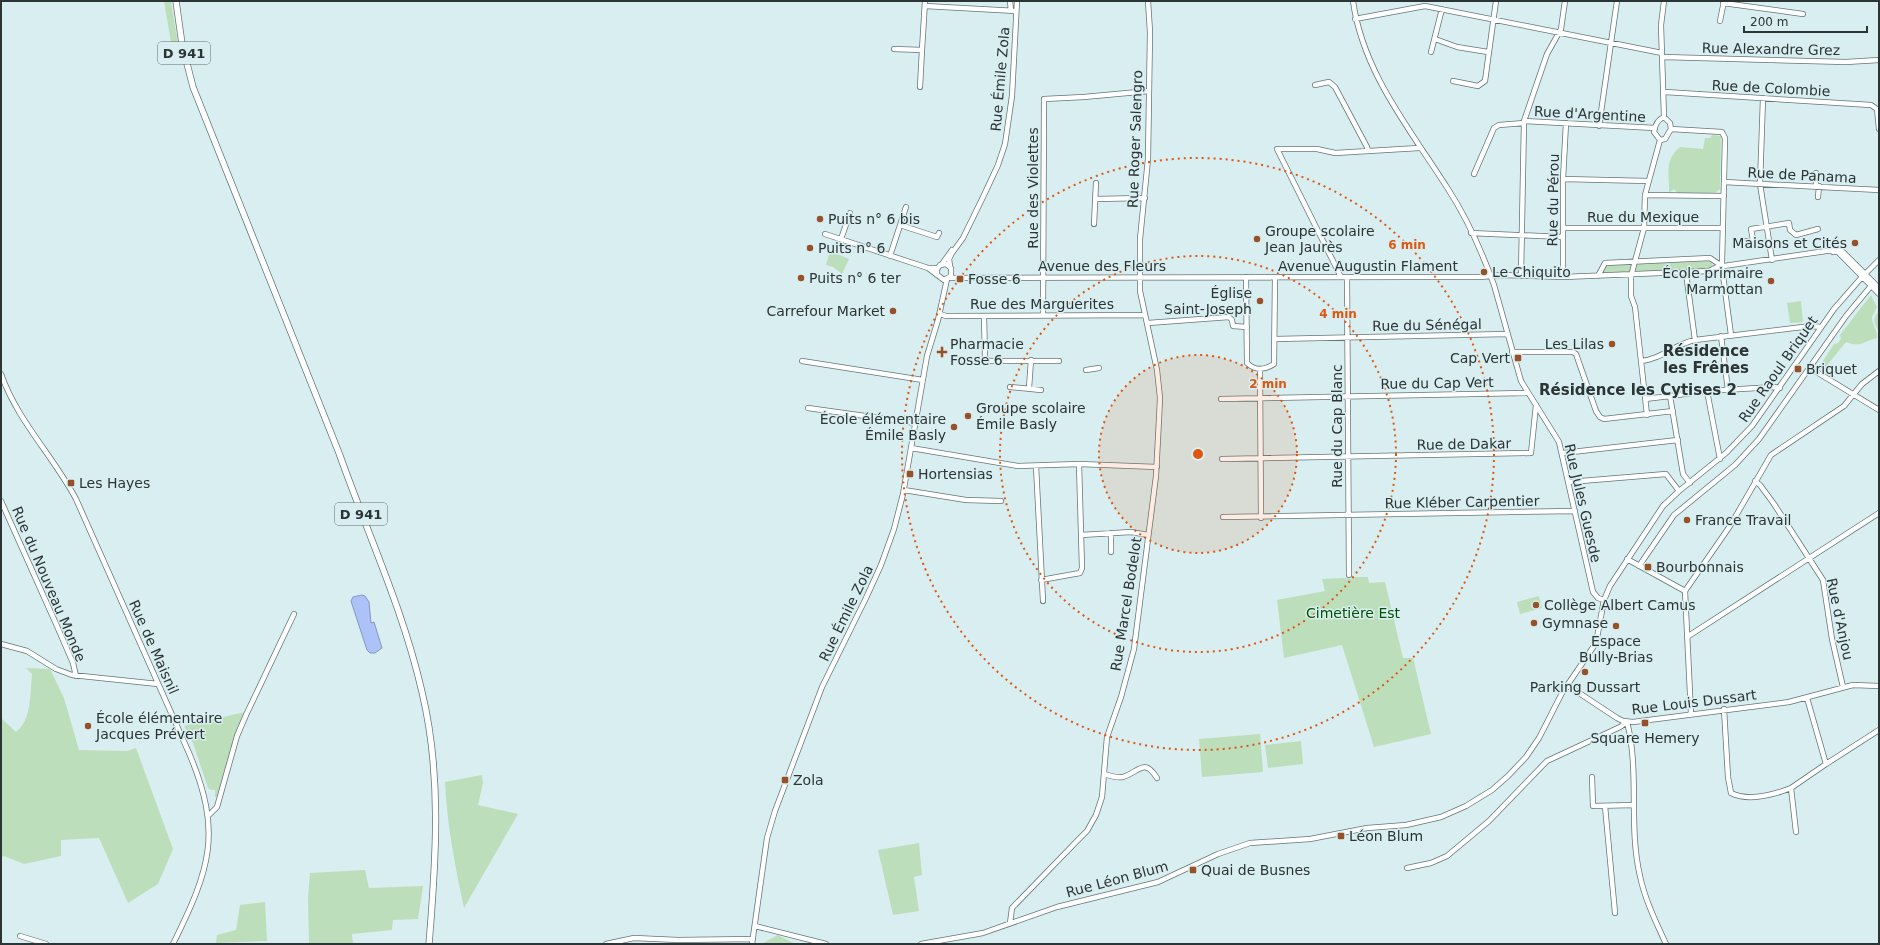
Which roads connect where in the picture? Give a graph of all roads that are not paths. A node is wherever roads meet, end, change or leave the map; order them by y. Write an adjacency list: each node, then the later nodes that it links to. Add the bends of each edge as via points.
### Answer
1 (176, 1): 215 (main road, D 941, via 182,44 193,87 339,453 412,649 429,724 436,790 436,846)
2 (1010, 1): 14 (street)
3 (1017, 1): 14 (street, Rue Émile Zola)
4 (1148, 1): 31 (street, Rue Roger Salengro)
5 (1353, 1): 16 (street, Rue Jules Guesde)
6 (1496, 1): 17 (street)
7 (1565, 1): 19 (street)
8 (1617, 1): 21 (street)
9 (1664, 1): 26 (street, via 1661,25)
10 (1724, 2): 15 (street); 18 (street)
11 (925, 4): 14 (street); 23 (street)
12 (1426, 4): 13 (street, Rue Alexandre Grez); 16 (street)
13 (1442, 9): 17 (street, Rue Alexandre Grez); 20 (street)
14 (1013, 11): 74 (street, Rue Émile Zola, via 1012,96 1005,144 987,189)
15 (1802, 14)
16 (1355, 19): 42 (street, Rue Jules Guesde, via 1362,42 1380,81)
17 (1494, 19): 19 (street, Rue Alexandre Grez); 25 (street)
18 (1720, 21)
19 (1559, 32): 21 (street, Rue Alexandre Grez); 35 (street, via 1547,54)
20 (1435, 39): 24 (street); 25 (street, via 1457,47)
21 (1611, 43): 26 (street, Rue Alexandre Grez); 37 (street)
22 (894, 49): 23 (street)
23 (922, 50): 30 (street)
24 (1431, 52)
25 (1488, 52): 28 (street, via 1485,81 1478,86)
26 (1662, 55): 27 (street, Rue Alexandre Grez, via 1846,62); 32 (street)
27 (1879, 60)
28 (1453, 81)
29 (1315, 85): 43 (street, via 1329,82 1335,87)
30 (920, 87)
31 (1149, 91): 56 (street, Rue Roger Salengro); 92 (street, Rue des Violettes, via 1044,99)
32 (1665, 92): 33 (street, Rue de Colombie); 34 (street)
33 (1763, 98): 40 (street, Rue de Colombie, via 1875,106); 50 (street)
34 (1664, 117): 38 (street, Rue d'Argentine, via 1659,119); 39 (street, Rue d'Argentine, via 1670,123)
35 (1524, 122): 36 (street, Rue d'Argentine); 45 (street, Rue d'Argentine, via 1494,128); 70 (street)
36 (1566, 123): 37 (street, Rue d'Argentine); 46 (street, Rue du Pérou)
37 (1599, 126): 38 (street, Rue d'Argentine)
38 (1655, 128): 41 (street, Rue d'Argentine)
39 (1671, 129): 41 (street, Rue d'Argentine, via 1665,139); 48 (street, via 1722,132 1725,138)
40 (1879, 129)
41 (1660, 140): 47 (street)
42 (1419, 148): 43 (street); 68 (street, Rue Jules Guesde, via 1452,195)
43 (1368, 152): 97 (street, via 1335,153 1317,149 1277,149)
44 (1816, 173): 51 (street)
45 (1474, 174)
46 (1563, 179): 47 (street); 63 (street, Rue du Pérou)
47 (1648, 181): 53 (street)
48 (1724, 182): 50 (street, Rue de Panama); 54 (street)
49 (1096, 183): 57 (street)
50 (1760, 184): 51 (street, Rue de Panama); 62 (street)
51 (1817, 186): 52 (street, Rue de Panama); 55 (street)
52 (1879, 190)
53 (1645, 195): 54 (street); 64 (street)
54 (1724, 196): 65 (street)
55 (1818, 197)
56 (1145, 198): 57 (street); 93 (street, Rue Roger Salengro, via 1140,238)
57 (1096, 199): 60 (street)
58 (906, 207): 61 (street)
59 (850, 213): 72 (street)
60 (1094, 224)
61 (900, 225): 67 (street, via 937,237); 75 (street)
62 (1767, 227): 66 (street, via 1789,223 1790,230 1796,235); 73 (street, via 1751,229 1753,240); 76 (street)
63 (1563, 228): 64 (street, Rue du Mexique); 71 (street, Rue du Pérou)
64 (1644, 228): 65 (street, Rue du Mexique); 78 (street)
65 (1723, 228): 80 (street)
66 (1818, 229)
67 (939, 233)
68 (1471, 233): 70 (street); 85 (street, Rue Jules Guesde)
69 (825, 234): 72 (street)
70 (1522, 235): 71 (street); 87 (street)
71 (1563, 237): 95 (street, Rue du Pérou)
72 (841, 239): 75 (street)
73 (1742, 242)
74 (958, 245): 79 (street, Rue Émile Zola); 81 (street, Rue Émile Zola, via 949,259)
75 (890, 256): 82 (street)
76 (1772, 260): 80 (street); 86 (street, via 1840,249)
77 (1879, 260): 86 (street, Rue Raoul Briquet)
78 (1635, 261): 80 (street, via 1710,258); 88 (street, via 1605,263); 89 (street)
79 (942, 264): 81 (street); 83 (street, Rue Émile Zola)
80 (1721, 265): 84 (street, Avenue Augustin Flament, via 1710,271); 112 (street)
81 (950, 266): 91 (street)
82 (928, 268): 83 (street); 90 (street)
83 (938, 268): 90 (street)
84 (1686, 273): 89 (street, Avenue Augustin Flament); 116 (street)
85 (1491, 275): 87 (street, Avenue Augustin Flament); 98 (street, Avenue Augustin Flament); 111 (street, Rue Jules Guesde)
86 (1864, 275): 100 (street); 110 (street, Rue Raoul Briquet)
87 (1521, 276): 95 (street, Avenue Augustin Flament)
88 (1598, 276): 89 (street, Avenue Augustin Flament); 95 (street, Avenue Augustin Flament)
89 (1631, 276): 121 (street, via 1631,296 1635,307)
90 (939, 277): 91 (street); 102 (street, Rue Émile Zola)
91 (950, 277): 92 (street, Avenue des Fleurs); 102 (street, Rue Émile Zola)
92 (1044, 277): 93 (street, Avenue des Fleurs); 105 (street, Rue des Violettes)
93 (1140, 277): 94 (street, Avenue des Fleurs); 106 (street, Rue Marcel Bodelot)
94 (1246, 277): 96 (street, Avenue Augustin Flament); 109 (street)
95 (1563, 277)
96 (1275, 278): 97 (street, Avenue Augustin Flament); 115 (street)
97 (1341, 278): 98 (street, Avenue Augustin Flament)
98 (1347, 278): 114 (street, Rue du Cap Blanc)
99 (1879, 279): 100 (street)
100 (1873, 285): 101 (street); 103 (street); 125 (street, via 1846,316)
101 (1879, 288)
102 (944, 291): 104 (street, Rue Émile Zola)
103 (1879, 294)
104 (940, 314): 107 (street, Rue des Marguerites); 128 (street, Rue Émile Zola, via 927,356)
105 (1044, 315): 106 (street, Rue des Marguerites); 107 (street, Rue des Marguerites)
106 (1145, 315): 108 (street, Rue Marcel Bodelot)
107 (984, 316): 118 (street, via 985,358)
108 (1148, 323): 109 (street, via 1229,317 1233,326); 157 (street, Rue Marcel Bodelot, via 1160,398)
109 (1247, 327): 124 (street, via 1247,363 1250,367)
110 (1821, 327): 112 (street); 131 (street, Rue Raoul Briquet)
111 (1507, 334): 114 (street, Rue du Sénégal); 117 (street, Rue Jules Guesde)
112 (1731, 335): 113 (street)
113 (1722, 336): 116 (street); 133 (street)
114 (1347, 337): 115 (street, Rue du Sénégal); 137 (street, Rue du Cap Blanc)
115 (1275, 339): 124 (street, via 1274,364)
116 (1695, 340): 121 (street, via 1677,346 1658,358)
117 (1512, 352): 135 (street, Rue Jules Guesde); 146 (street, via 1573,352 1576,354 1600,417)
118 (1031, 360): 120 (street); 130 (street)
119 (802, 361): 128 (street)
120 (1059, 361)
121 (1641, 361): 141 (street)
122 (1099, 368): 123 (street)
123 (1086, 370)
124 (1260, 370): 139 (street)
125 (1812, 370): 136 (street); 177 (street, via 1759,439 1735,464 1674,515)
126 (1879, 371): 136 (street, via 1862,384)
127 (1, 374): 187 (street, Rue de Maisnil, via 16,407 76,499)
128 (923, 380): 147 (street, Rue Émile Zola)
129 (1010, 387): 130 (street)
130 (1029, 388): 132 (street)
131 (1780, 388): 133 (street); 154 (street, Rue Raoul Briquet, via 1752,426)
132 (1041, 390)
133 (1728, 390): 134 (street)
134 (1708, 391): 138 (street); 154 (street)
135 (1527, 393): 137 (street, Rue du Cap Vert); 142 (street, Rue Jules Guesde)
136 (1854, 395): 144 (street); 158 (street, via 1844,406 1771,455)
137 (1348, 396): 139 (street, Rue du Cap Vert); 151 (street, Rue du Cap Blanc)
138 (1670, 396): 141 (street); 145 (street)
139 (1260, 398): 140 (street, Rue du Cap Vert); 152 (street)
140 (1221, 399)
141 (1645, 399): 146 (street)
142 (1536, 405): 150 (street, Rue Jules Guesde, via 1556,436); 151 (street, Rue de Dakar, via 1531,453)
143 (808, 408): 147 (street)
144 (1879, 410)
145 (1673, 411): 146 (street); 148 (street)
146 (1647, 415)
147 (915, 423): 149 (street, Rue Émile Zola)
148 (1678, 440): 150 (street); 160 (street, via 1683,474)
149 (911, 448): 156 (street, via 1009,465); 161 (street, Rue Émile Zola)
150 (1562, 453): 159 (street, Rue Jules Guesde)
151 (1348, 457): 152 (street); 168 (street, Rue du Cap Blanc)
152 (1261, 458): 153 (street); 170 (street)
153 (1222, 459)
154 (1720, 459): 160 (street, Rue Raoul Briquet)
155 (1079, 464): 156 (street); 157 (street); 172 (street)
156 (1036, 466): 179 (street)
157 (1157, 467): 173 (street, Rue Marcel Bodelot)
158 (1755, 481): 175 (street, Rue d'Anjou, via 1774,504); 180 (street, via 1730,526)
159 (1569, 482): 162 (street, via 1666,474); 166 (street, Rue Jules Guesde)
160 (1690, 483): 162 (street, Rue Raoul Briquet)
161 (904, 490): 164 (street, via 966,500); 210 (street, Rue Émile Zola, via 881,565 822,687 775,811 767,838)
162 (1679, 491): 176 (street, Rue Raoul Briquet, via 1664,506)
163 (1, 501): 165 (street, Rue du Nouveau Monde)
164 (1001, 501)
165 (3, 511): 186 (street, Rue du Nouveau Monde, via 57,626)
166 (1575, 511): 168 (street, Rue Kléber Carpentier); 181 (street, Rue Jules Guesde, via 1593,592)
167 (1879, 513): 175 (street)
168 (1349, 516): 170 (street, Rue Kléber Carpentier); 178 (street, Rue du Cap Blanc)
169 (1224, 517): 170 (street, Rue Kléber Carpentier)
170 (1261, 518)
171 (1111, 533): 172 (street); 173 (street, via 1130,532); 174 (street)
172 (1081, 535): 179 (street, via 1080,573)
173 (1148, 536): 199 (street, Rue Marcel Bodelot, via 1134,649 1107,737)
174 (1111, 552)
175 (1809, 558): 184 (street); 190 (street, Rue d'Anjou, via 1824,583 1832,639)
176 (1627, 559): 177 (street); 181 (street, Rue Raoul Briquet)
177 (1639, 566): 180 (street)
178 (1349, 575)
179 (1041, 580): 182 (street)
180 (1685, 591): 184 (street)
181 (1604, 600): 188 (street, via 1596,643)
182 (1043, 601)
183 (294, 614): 205 (street, via 246,715 217,807)
184 (1687, 637): 193 (street)
185 (1, 644): 186 (street, via 27,651)
186 (76, 676): 187 (street, via 151,686)
187 (158, 684): 205 (street, Rue de Maisnil, via 195,767 204,793)
188 (1567, 685): 194 (street, Rue Louis Dussart); 209 (street, Rue Léon Blum, via 1535,744 1518,767 1500,784 1466,806 1441,817 1310,840 1250,843 1218,854 1158,882 1057,907)
189 (1879, 686): 190 (street, Rue Louis Dussart, via 1861,684)
190 (1843, 687): 191 (street, Rue Louis Dussart)
191 (1807, 698): 192 (street, Rue Louis Dussart); 198 (street)
192 (1724, 709): 193 (street, Rue Louis Dussart); 202 (street, via 1731,793 1739,797 1777,793)
193 (1691, 714): 195 (street, Rue Louis Dussart)
194 (1627, 722): 195 (street, Rue Louis Dussart); 197 (street); 207 (street, via 1547,761 1489,822 1455,851 1431,863)
195 (1633, 722): 197 (street)
196 (1879, 730): 198 (street)
197 (1630, 736): 203 (street, via 1634,762)
198 (1826, 764): 202 (street)
199 (1104, 774): 201 (street, via 1123,777 1143,767 1152,771); 209 (street, Rue Marcel Bodelot, via 1101,801 1087,830 1012,908)
200 (1592, 777): 204 (street, via 1593,806)
201 (1157, 778)
202 (1791, 788): 206 (street)
203 (1634, 805): 204 (street); 219 (street, via 1640,876)
204 (1605, 806): 208 (street)
205 (208, 816): 214 (street, Rue de Maisnil, via 209,844 205,866 199,887)
206 (1796, 832)
207 (1407, 868)
208 (1615, 913)
209 (1010, 923): 218 (street, Rue Léon Blum, via 983,933)
210 (755, 926): 212 (street, Rue Émile Zola); 217 (street)
211 (20, 936): 213 (street)
212 (752, 942): 216 (street, via 634,938)
213 (46, 944)
214 (173, 944)
215 (429, 944)
216 (606, 944)
217 (826, 944)
218 (921, 944)
219 (1666, 944)

